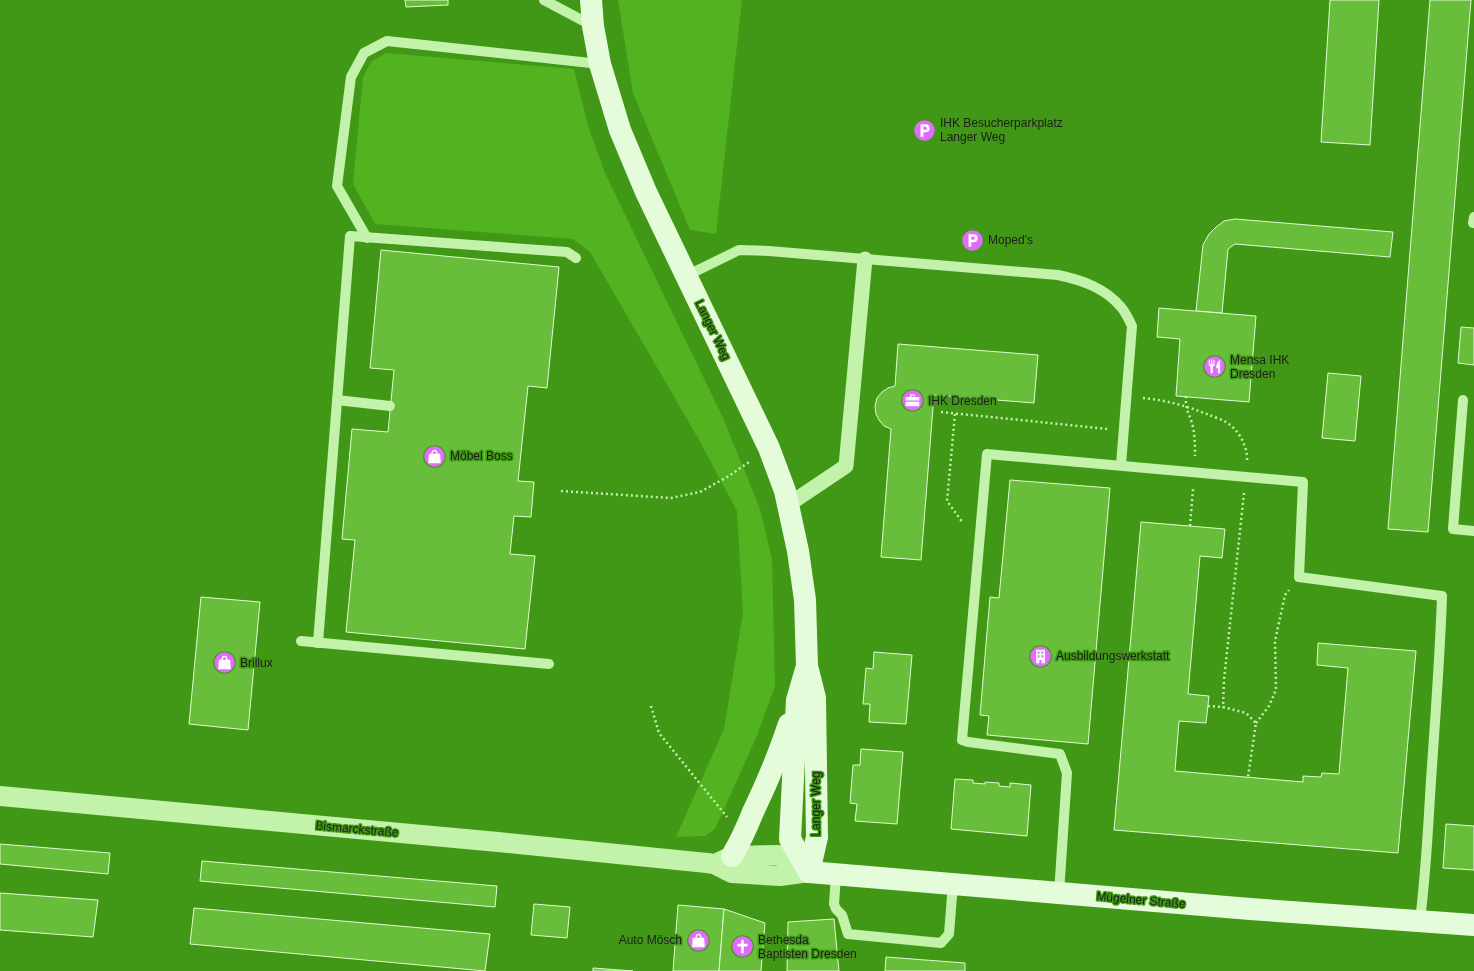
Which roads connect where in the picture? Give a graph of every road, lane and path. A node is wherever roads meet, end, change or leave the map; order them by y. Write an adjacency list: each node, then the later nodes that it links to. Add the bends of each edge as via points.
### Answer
1 (544, 0): 3 (lane)
2 (591, 0): 3 (main road, Langer Weg)
3 (593, 26): 4 (main road, Langer Weg)
4 (600, 64): 5 (lane, via 387,40 364,53 352,77 337,186); 8 (main road, Langer Weg, via 620,130)
5 (367, 238): 6 (lane, via 567,252); 11 (lane, via 350,236)
6 (576, 258)
7 (865, 259): 8 (lane, via 739,250); 9 (lane, via 1058,276 1077,279 1094,286 1121,308 1132,326); 23 (street, via 846,466)
8 (686, 276): 18 (main road, Langer Weg)
9 (1127, 396): 14 (path, via 1161,399); 17 (lane)
10 (1186, 396): 14 (path)
11 (337, 400): 13 (lane); 29 (lane)
12 (1464, 400): 25 (lane, via 1452,529)
13 (390, 406)
14 (1185, 406): 20 (path, via 1193,426 1196,444); 21 (path, via 1226,422 1239,434 1247,452)
15 (941, 412): 16 (path)
16 (955, 414): 17 (path); 26 (path, via 947,501)
17 (1124, 430): 19 (lane)
18 (769, 448): 22 (path, via 729,476 700,492 671,498); 23 (main road, Langer Weg)
19 (1121, 466): 20 (lane); 26 (lane, via 987,454)
20 (1194, 472): 21 (lane); 24 (path)
21 (1246, 476): 27 (lane, via 1303,482); 35 (path)
22 (562, 491)
23 (788, 505): 31 (main road, Langer Weg, via 805,600)
24 (1190, 526)
25 (1474, 531)
26 (979, 545): 44 (lane, via 962,740 1060,754 1067,773)
27 (1300, 577): 36 (path, via 1285,595 1275,641 1276,690 1269,706); 45 (lane, via 1442,596 1434,753)
28 (301, 642): 29 (lane)
29 (318, 643): 30 (lane)
30 (549, 664)
31 (807, 666): 32 (main road, Langer Weg); 41 (main road, Langer Weg, via 815,698 817,837)
32 (797, 700): 40 (main road, via 759,800 738,845); 41 (main road, Langer Weg, via 790,839)
33 (651, 706): 39 (path, via 659,733)
34 (1208, 706): 35 (path)
35 (1223, 707): 36 (path, via 1246,713)
36 (1256, 723): 37 (path)
37 (1248, 777)
38 (0, 796): 40 (street, Bismarckstraße)
39 (727, 816)
40 (723, 860): 41 (street, Bismarckstraße, via 778,855)
41 (809, 872): 42 (main road, Mügelner Straße)
42 (836, 875): 43 (main road, Mügelner Straße); 43 (lane, via 834,904 842,915 848,934 941,943 949,934)
43 (954, 884): 44 (main road, Mügelner Straße)
44 (1058, 893): 45 (main road, Mügelner Straße)
45 (1420, 920): 46 (main road, Mügelner Straße)
46 (1474, 925)

